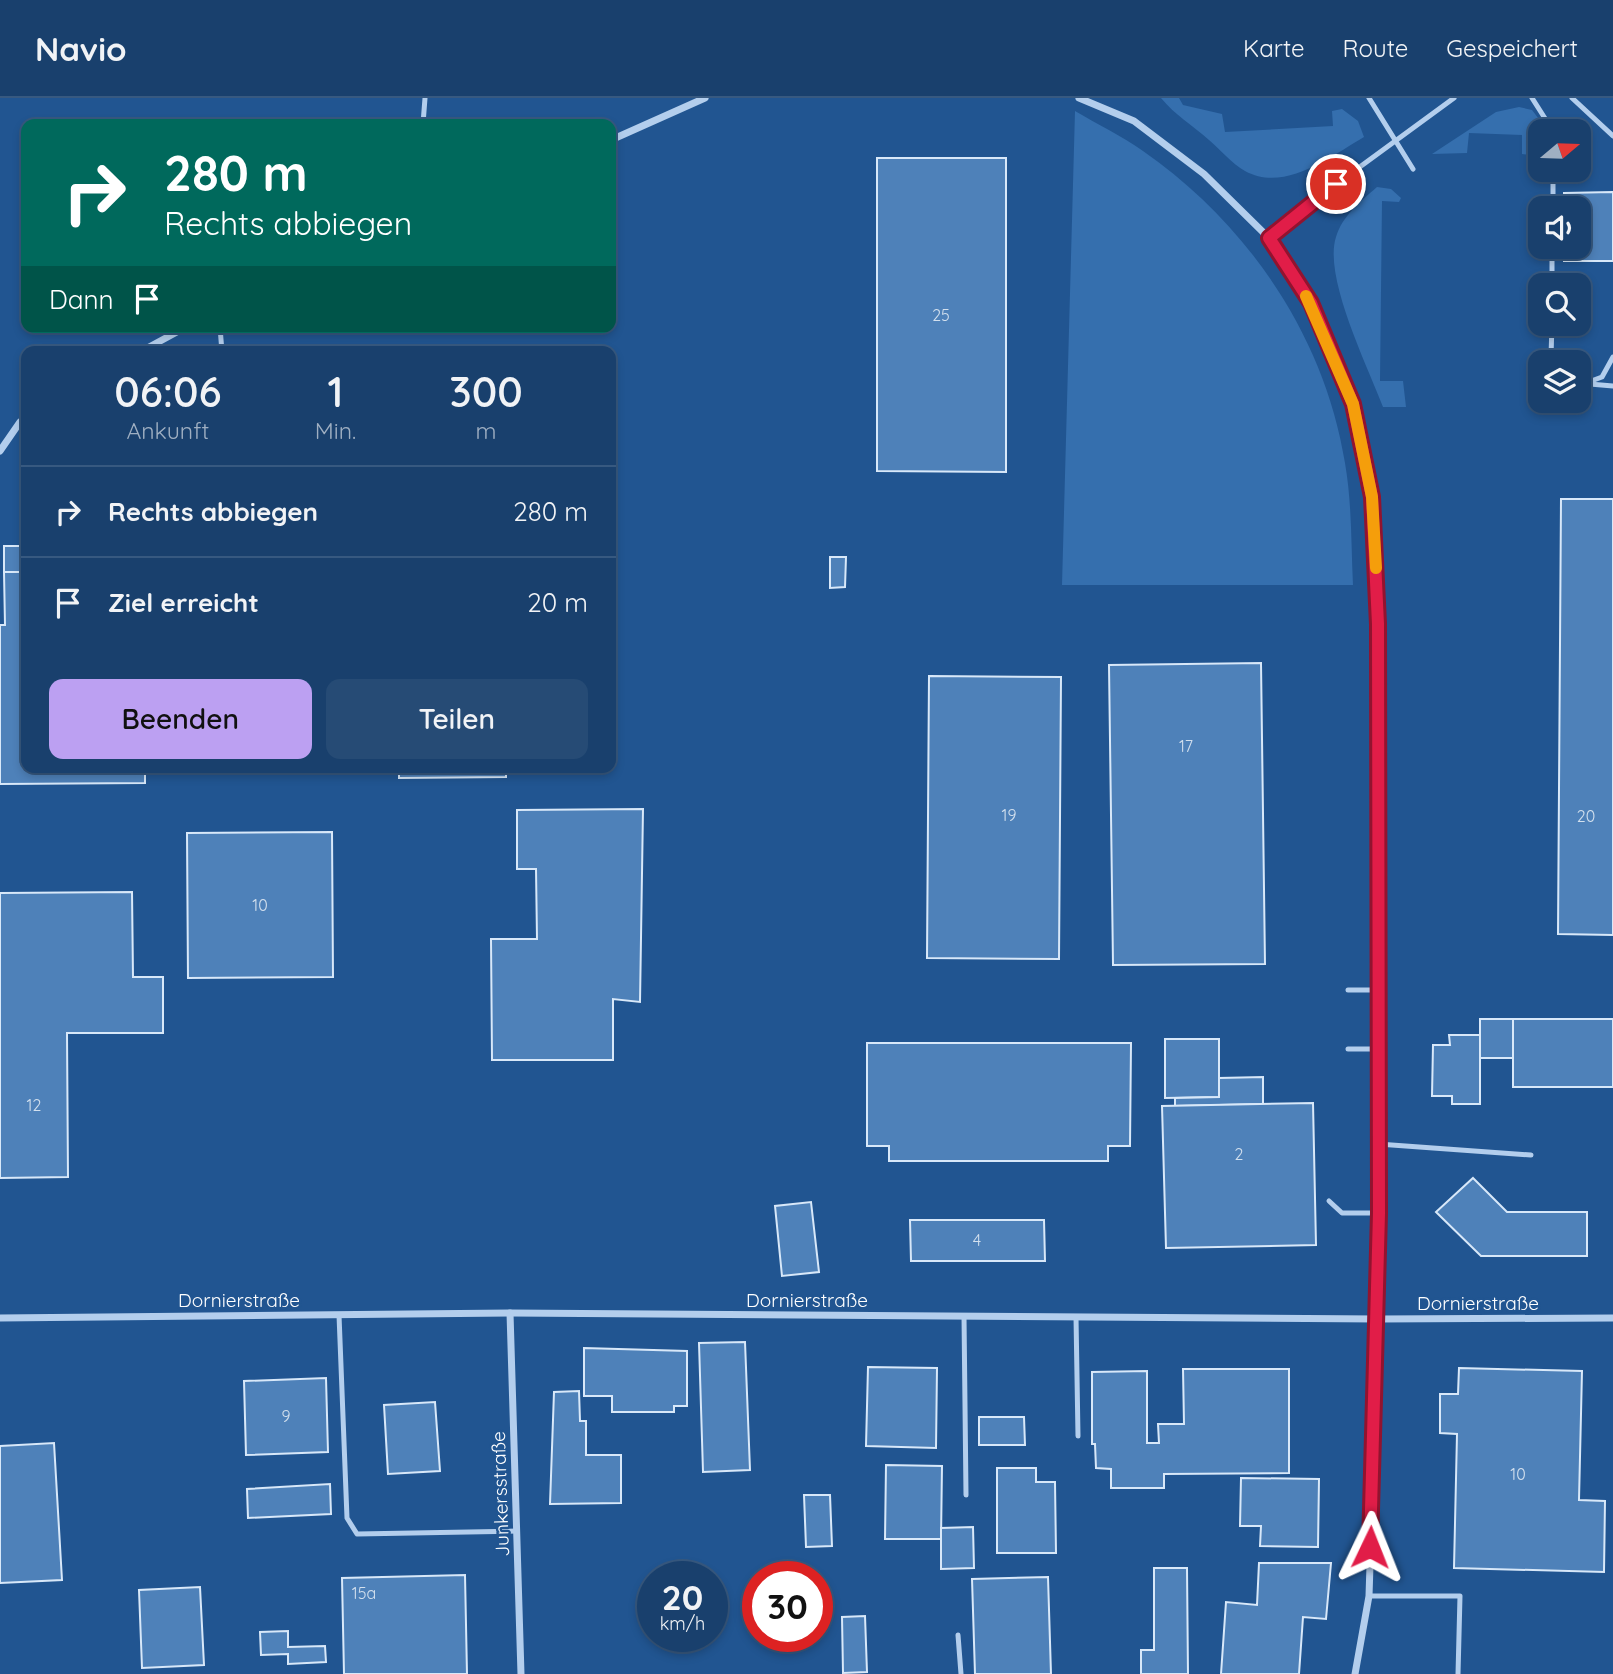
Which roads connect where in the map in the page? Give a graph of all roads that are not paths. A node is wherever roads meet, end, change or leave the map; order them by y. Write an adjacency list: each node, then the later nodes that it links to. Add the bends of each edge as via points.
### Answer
1 (425, 98): 8 (lane)
2 (705, 98): 11 (street)
3 (1079, 98): 14 (street, via 1144,128 1204,174)
4 (1369, 98): 12 (lane)
5 (1454, 98): 12 (lane)
6 (1532, 98): 9 (lane)
7 (1572, 98): 10 (lane)
8 (423, 119)
9 (1545, 119)
10 (1613, 136)
11 (616, 138)
12 (1396, 141): 13 (lane); 14 (lane)
13 (1413, 169)
14 (1269, 238): 24 (street, via 1311,303 1353,404 1372,497 1378,624)
15 (175, 333): 16 (street)
16 (151, 346)
17 (1613, 357): 18 (lane, via 1602,377)
18 (1591, 381)
19 (1591, 385): 20 (lane)
20 (1613, 386)
21 (21, 421): 22 (street)
22 (0, 452)
23 (1348, 990): 24 (lane)
24 (1377, 990): 26 (street)
25 (1348, 1049): 26 (lane)
26 (1377, 1049): 27 (street)
27 (1378, 1144): 28 (lane); 30 (street)
28 (1531, 1154)
29 (1329, 1201): 30 (lane, via 1342,1213)
30 (1379, 1213): 37 (street)
31 (510, 1313): 32 (street, Dornierstraße); 33 (street, Dornierstraße); 40 (street, Junkersstraße)
32 (340, 1315): 35 (street, Dornierstraße); 40 (lane, via 351,1528 357,1534)
33 (964, 1316): 34 (street, Dornierstraße); 39 (lane)
34 (1076, 1317): 37 (street, Dornierstraße); 38 (lane)
35 (0, 1318)
36 (1613, 1318): 37 (street, Dornierstraße)
37 (1378, 1319): 41 (street)
38 (1078, 1436)
39 (966, 1495)
40 (517, 1531): 43 (street, Junkersstraße)
41 (1369, 1596): 45 (street); 46 (lane, via 1460,1596)
42 (958, 1634): 44 (lane)
43 (521, 1674)
44 (961, 1674)
45 (1355, 1674)
46 (1458, 1674)

